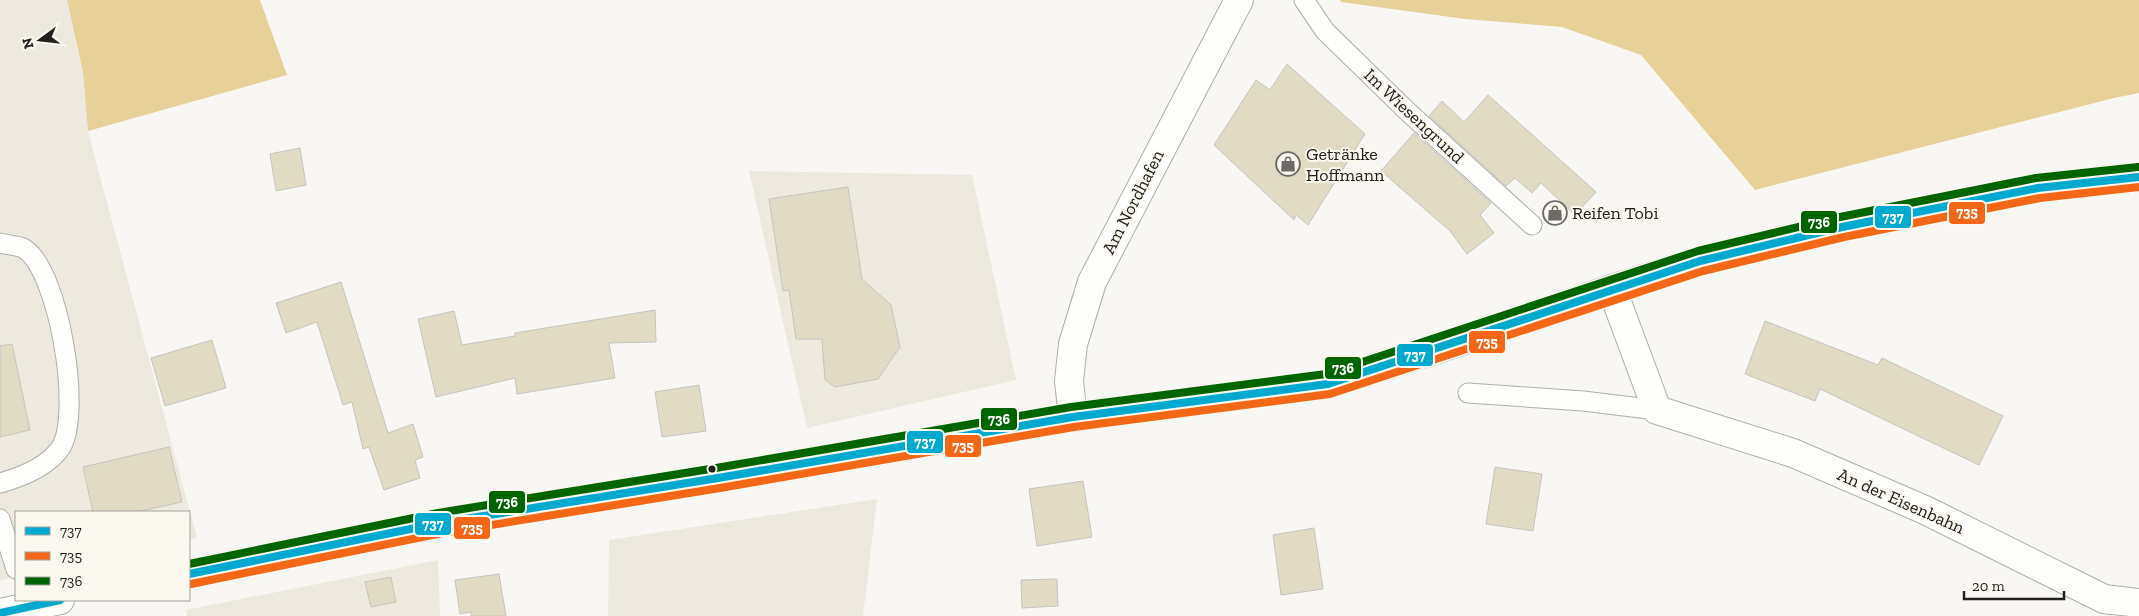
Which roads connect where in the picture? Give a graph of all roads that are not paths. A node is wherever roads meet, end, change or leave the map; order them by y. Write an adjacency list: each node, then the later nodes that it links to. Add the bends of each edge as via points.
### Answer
1 (1238, 0): 9 (main road, Am Nordhafen, via 1092,282 1073,344 1069,381)
2 (1304, 0): 4 (lane, Im Wiesengrund, via 1325,31)
3 (2139, 177): 6 (main road, via 2038,188 1842,227 1700,261)
4 (1532, 225)
5 (0, 243): 10 (lane, via 23,248 44,276 57,311 65,347 69,423 60,449 39,468)
6 (1612, 288): 8 (main road); 9 (main road, via 1328,384)
7 (1468, 393): 8 (lane, An der Eisenbahn)
8 (1657, 410): 15 (main road, An der Eisenbahn, via 1793,453 1925,510 2104,599)
9 (1073, 417): 13 (main road, via 440,523)
10 (0, 483)
11 (0, 519): 12 (lane)
12 (15, 565)
13 (190, 574)
14 (55, 601): 16 (main road)
15 (2139, 603)
16 (0, 613)

